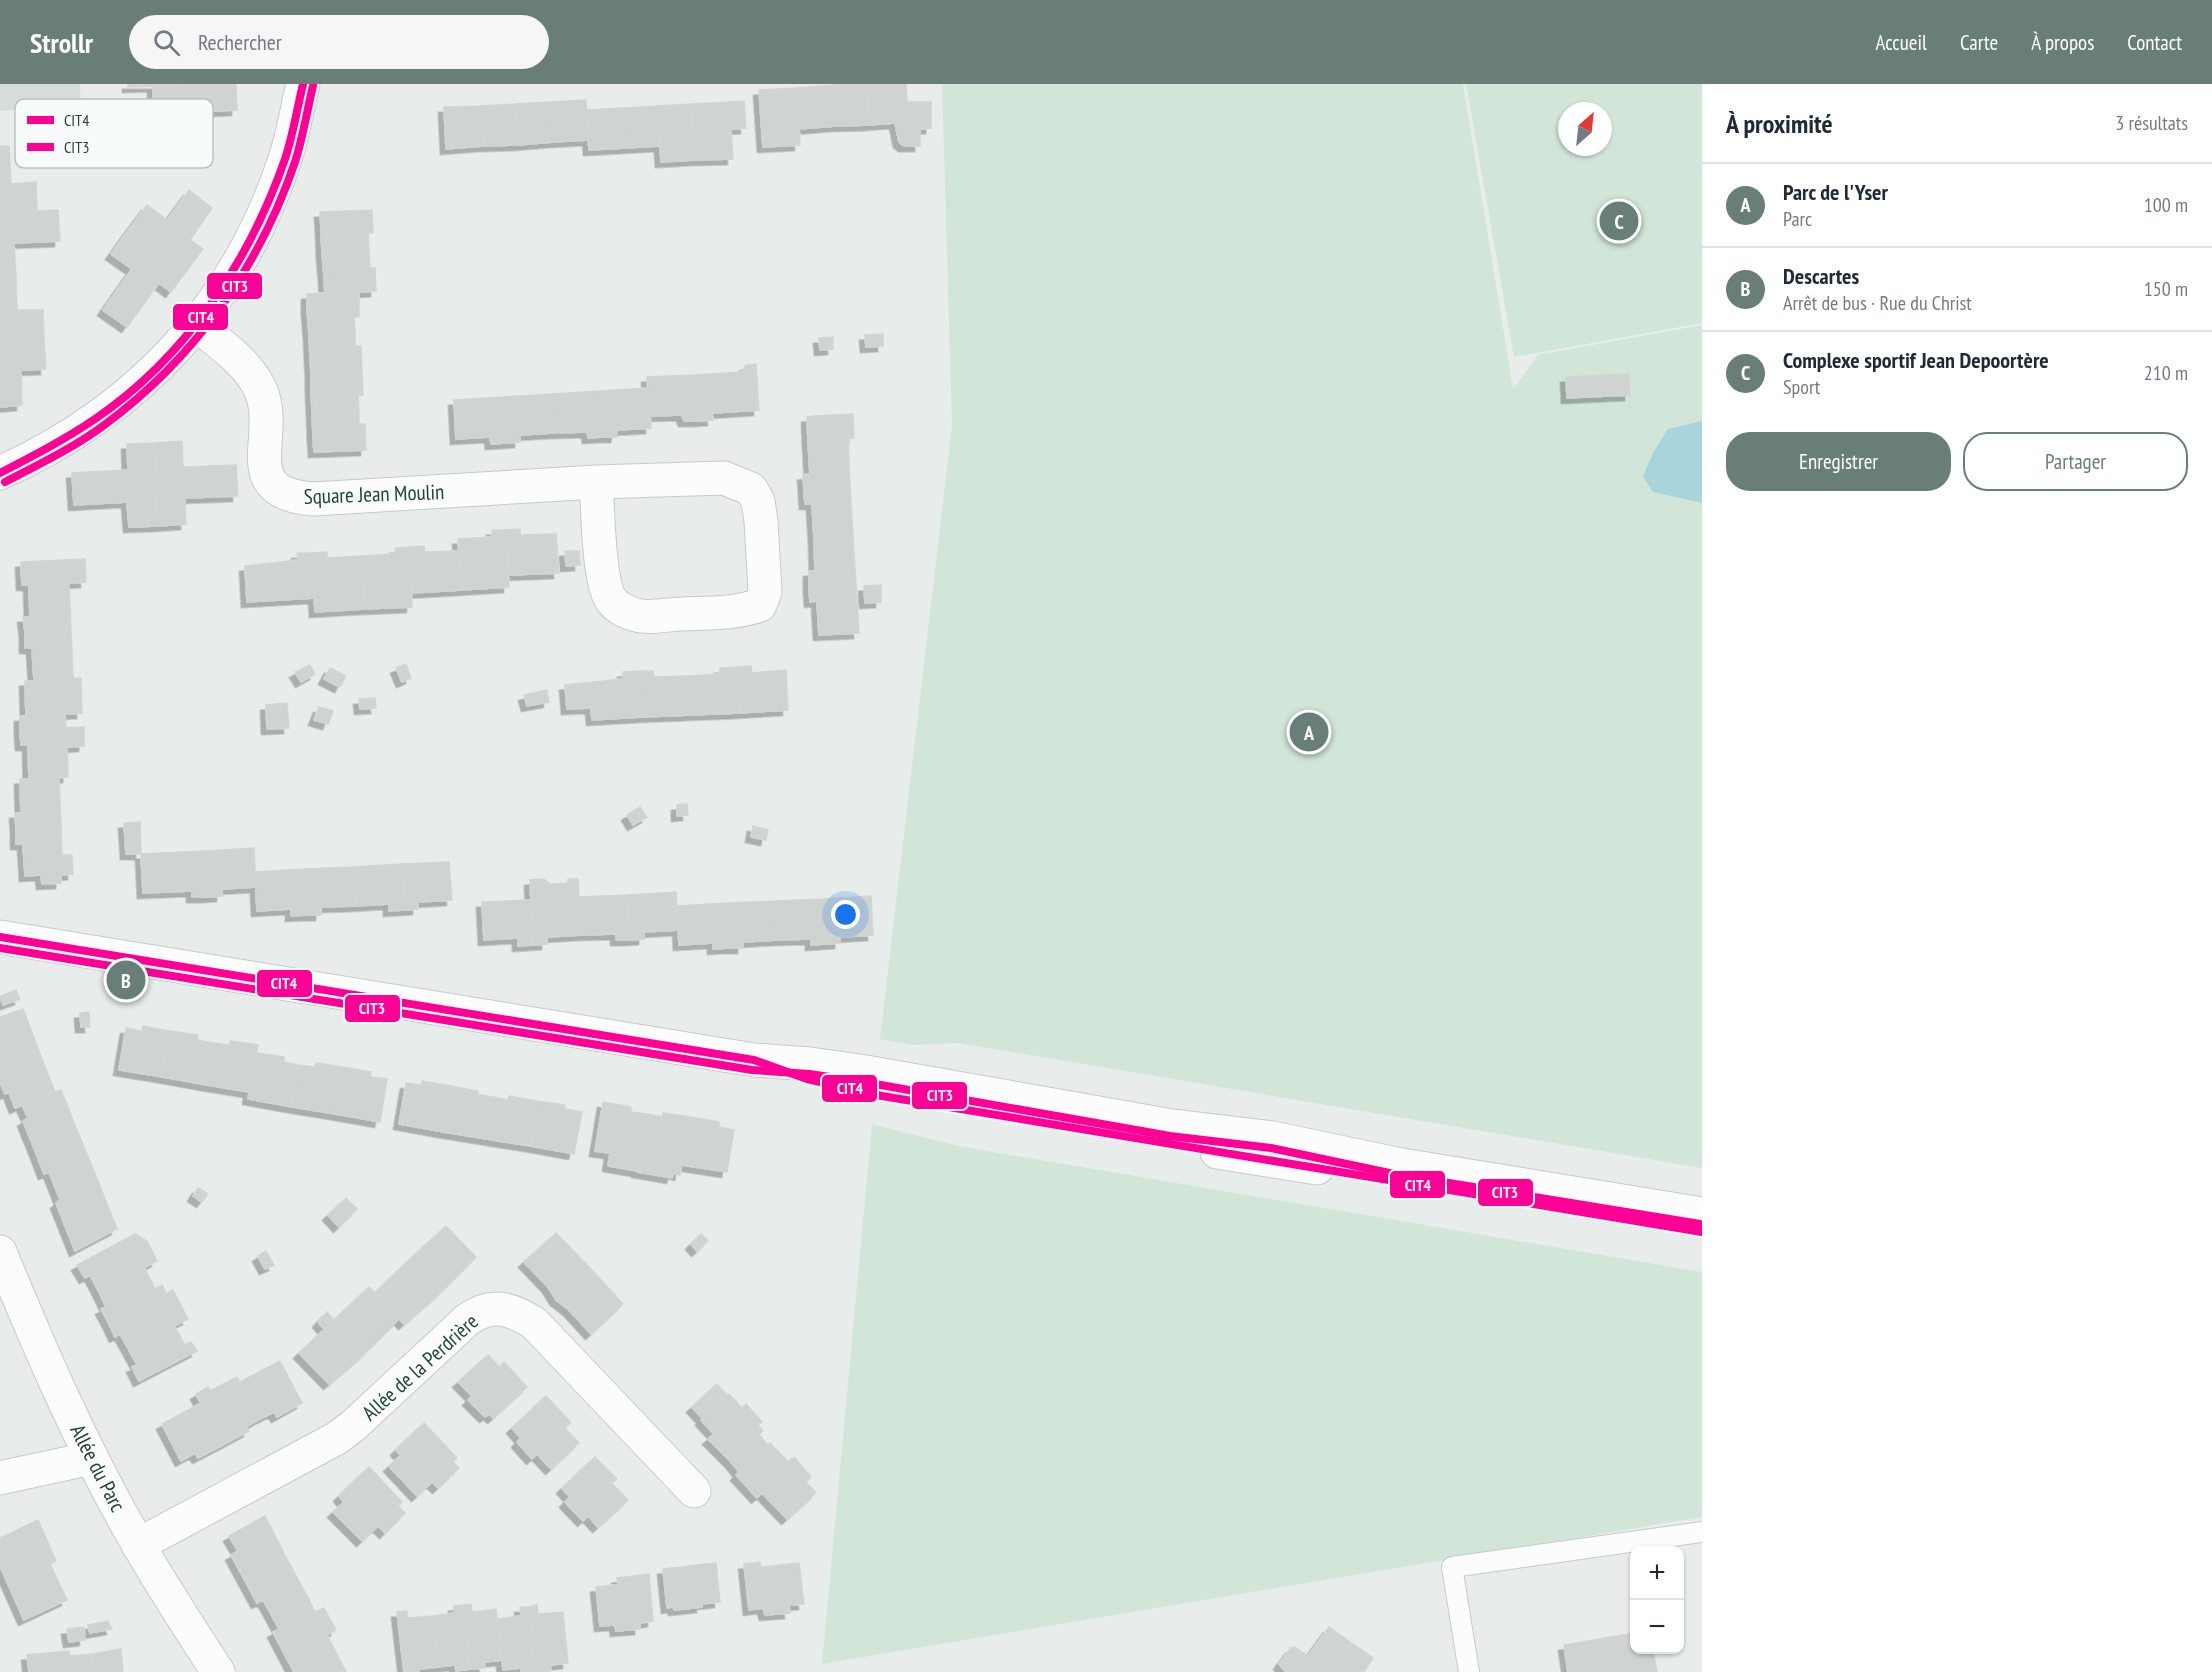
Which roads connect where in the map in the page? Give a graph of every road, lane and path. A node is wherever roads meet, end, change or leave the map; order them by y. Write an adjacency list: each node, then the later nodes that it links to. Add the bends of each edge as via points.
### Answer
1 (303, 84): 2 (street, via 285,158 251,242)
2 (197, 325): 3 (street, via 123,400 56,446); 4 (street, Square Jean Moulin, via 251,373 262,393 269,479 292,497 313,499)
3 (0, 473)
4 (596, 482): 4 (street, Square Jean Moulin, via 603,569 612,602 638,616 721,612 760,605 765,592 761,521 758,501 751,489 724,478)
5 (0, 937): 6 (street)
6 (754, 1060): 7 (street, via 836,1068 1172,1126 1273,1138 1386,1162); 8 (street, via 854,1091)
7 (1702, 1214)
8 (1702, 1232)
9 (0, 1252): 10 (street, Allée du Parc)
10 (92, 1458): 11 (street); 14 (street, Allée du Parc)
11 (0, 1478)
12 (694, 1491): 14 (street, Allée de la Perdrière, via 534,1323 520,1314 490,1309 468,1320 337,1438)
13 (1702, 1532): 16 (lane, via 1452,1567)
14 (138, 1545): 15 (street, Allée du Parc)
15 (218, 1672)
16 (1469, 1672)

